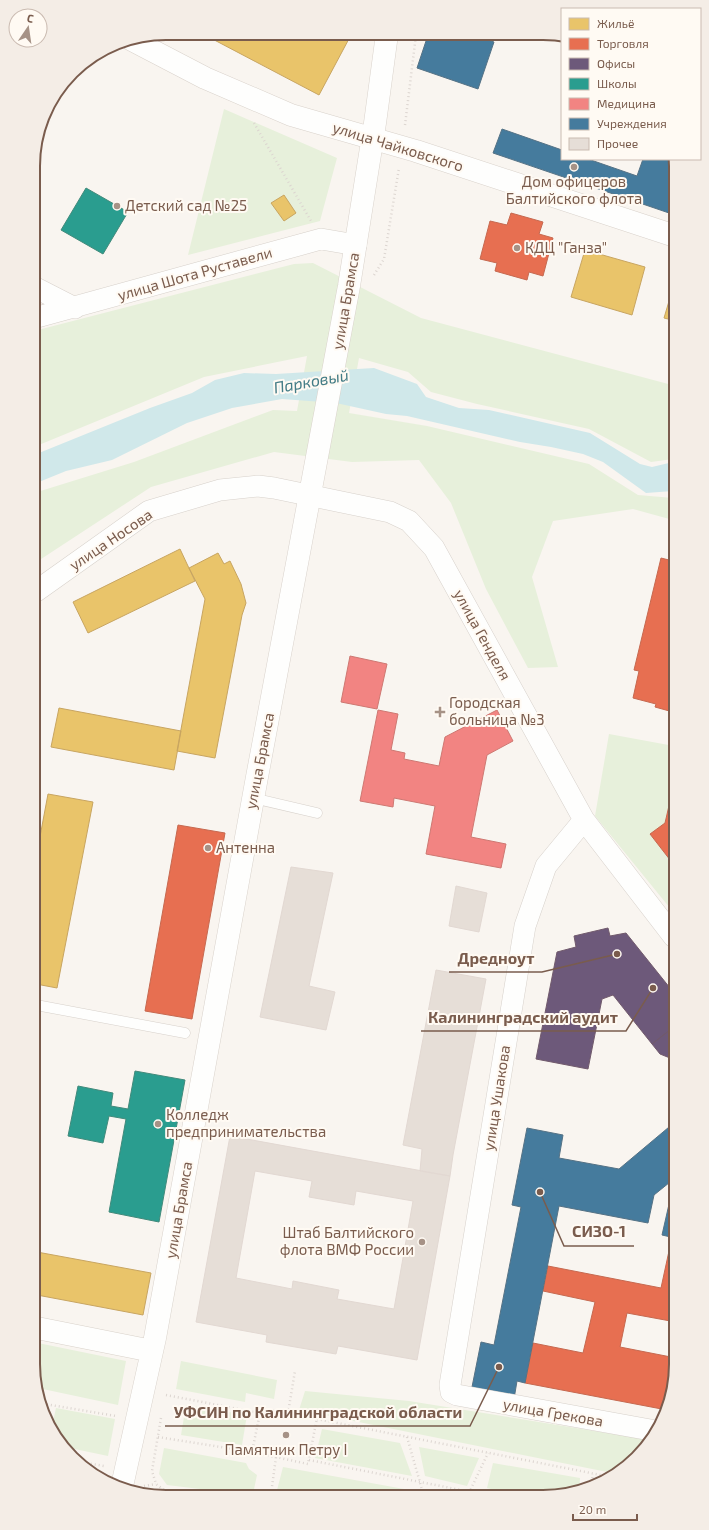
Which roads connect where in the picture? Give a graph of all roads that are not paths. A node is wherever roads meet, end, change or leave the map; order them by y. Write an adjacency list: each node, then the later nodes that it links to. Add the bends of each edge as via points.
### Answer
1 (386, 40): 3 (street, улица Брамса)
2 (138, 43): 3 (street, улица Чайковского, via 205,78 291,116)
3 (372, 139): 4 (street, улица Чайковского); 5 (street, улица Брамса)
4 (669, 234)
5 (356, 245): 7 (street, улица Шота Руставели, via 321,239); 9 (street, улица Брамса)
6 (40, 290): 7 (street)
7 (74, 308): 8 (street, улица Шота Руставели)
8 (40, 316)
9 (309, 496): 10 (street, улица Носова, via 258,486 220,490 150,511); 11 (street, улица Брамса); 13 (street, улица Генделя, via 390,512 409,521 434,548)
10 (40, 588)
11 (253, 798): 12 (lane); 18 (street, улица Брамса)
12 (316, 813)
13 (584, 820): 14 (street, улица Генделя); 19 (street, улица Ушакова, via 546,866 525,926)
14 (669, 930)
15 (40, 1005): 16 (lane)
16 (184, 1033)
17 (40, 1329): 18 (street)
18 (152, 1351): 21 (street, улица Брамса)
19 (451, 1392): 20 (street, улица Грекова)
20 (650, 1430)
21 (123, 1482)

